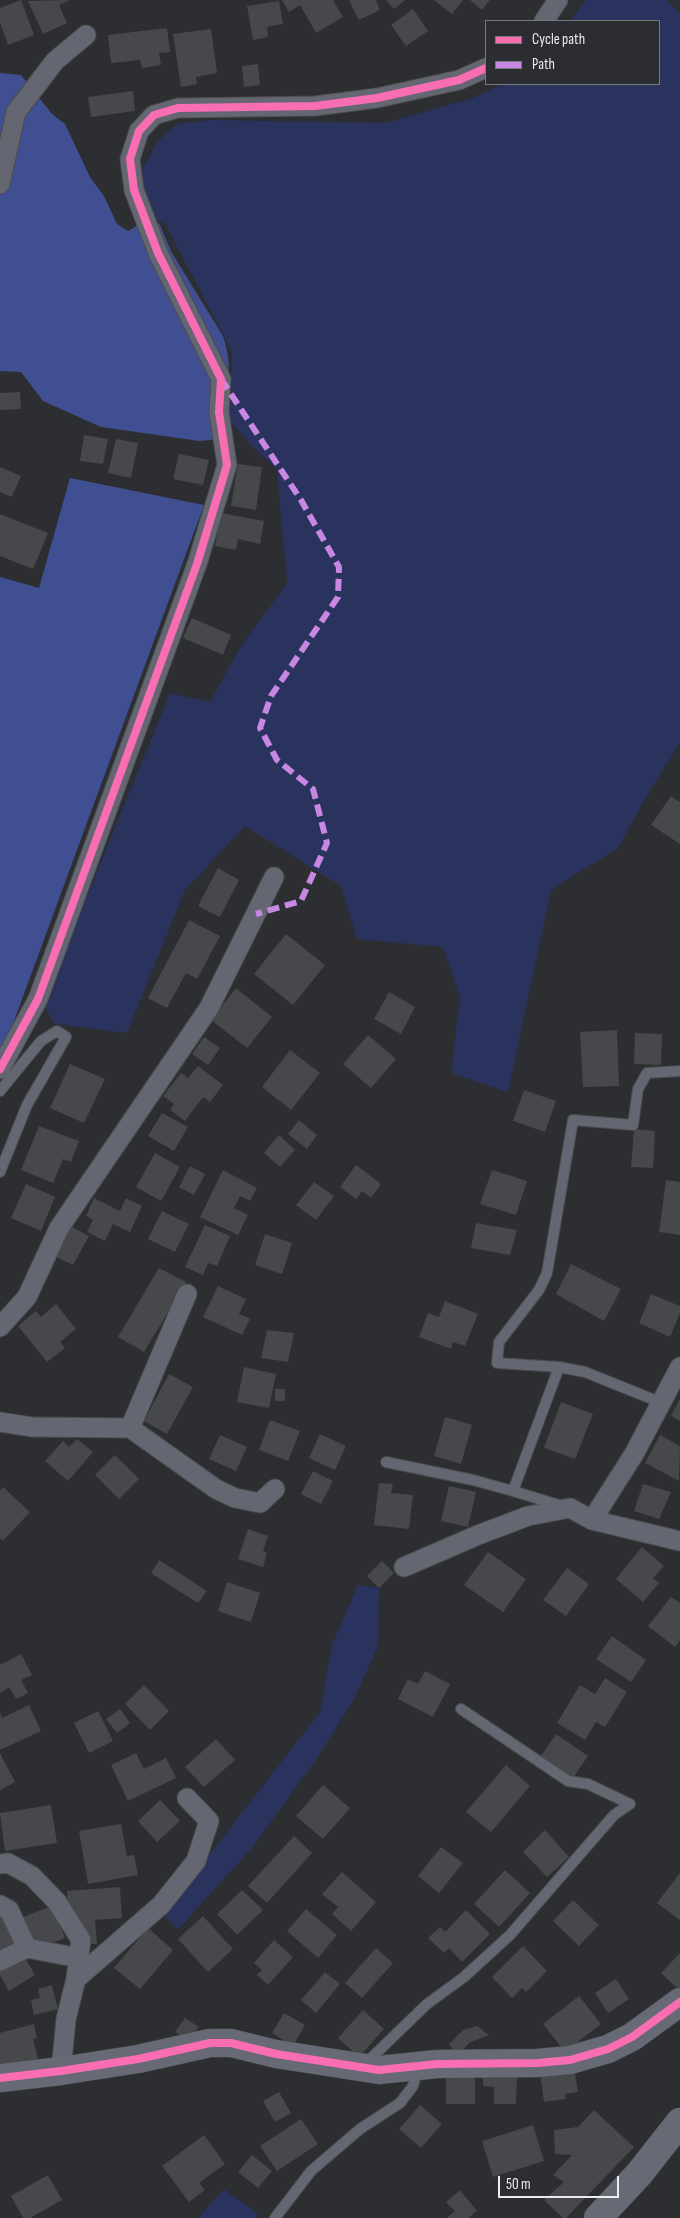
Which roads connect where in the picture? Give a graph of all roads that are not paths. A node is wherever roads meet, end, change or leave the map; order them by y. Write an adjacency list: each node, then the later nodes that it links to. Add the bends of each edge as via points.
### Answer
1 (558, 0): 2 (street)
2 (545, 20)
3 (86, 35): 5 (street, via 56,61 16,112)
4 (485, 68): 7 (street, via 459,80 377,98 316,106 178,108 154,115 138,131 130,159 134,190 158,253 221,379 219,412 227,465 197,564 38,999)
5 (0, 184)
6 (274, 877): 12 (street, via 210,1008 59,1228 27,1296)
7 (0, 1069)
8 (680, 1071): 13 (lane, via 647,1073 638,1089 633,1125 573,1120 547,1273 539,1290 499,1342 497,1363)
9 (0, 1091): 10 (lane, via 41,1041 57,1031 66,1037 27,1105)
10 (0, 1172)
11 (187, 1294): 17 (street)
12 (0, 1327)
13 (559, 1367): 15 (lane, via 585,1372); 20 (lane)
14 (680, 1367): 15 (street)
15 (662, 1402): 22 (street)
16 (0, 1422): 17 (street, via 32,1427)
17 (130, 1428): 19 (street, via 216,1489 235,1498 260,1503)
18 (386, 1462): 20 (lane)
19 (276, 1489)
20 (513, 1491): 21 (lane)
21 (570, 1508): 22 (street); 24 (street, via 528,1516)
22 (592, 1520): 23 (street)
23 (680, 1540)
24 (404, 1567)
25 (461, 1709): 35 (lane, via 568,1781 588,1784 630,1804 614,1815 510,1935 464,1977 427,2004)
26 (187, 1798): 32 (street, via 209,1822 196,1862 161,1905)
27 (0, 1864): 30 (street, via 8,1863 32,1876 57,1902 81,1940)
28 (0, 1905): 29 (street, via 9,1910)
29 (26, 1948): 30 (street); 31 (street)
30 (79, 1958): 32 (street)
31 (0, 1961)
32 (76, 1979): 36 (street, via 66,2019)
33 (680, 2002): 34 (street, via 632,2037 608,2049 570,2060)
34 (419, 2067): 35 (street); 39 (lane, via 413,2086 400,2103 360,2129 311,2171)
35 (362, 2068): 36 (street, via 210,2043)
36 (61, 2071): 37 (street)
37 (0, 2078)
38 (680, 2122): 40 (street, via 639,2174)
39 (275, 2218)
40 (598, 2218)

